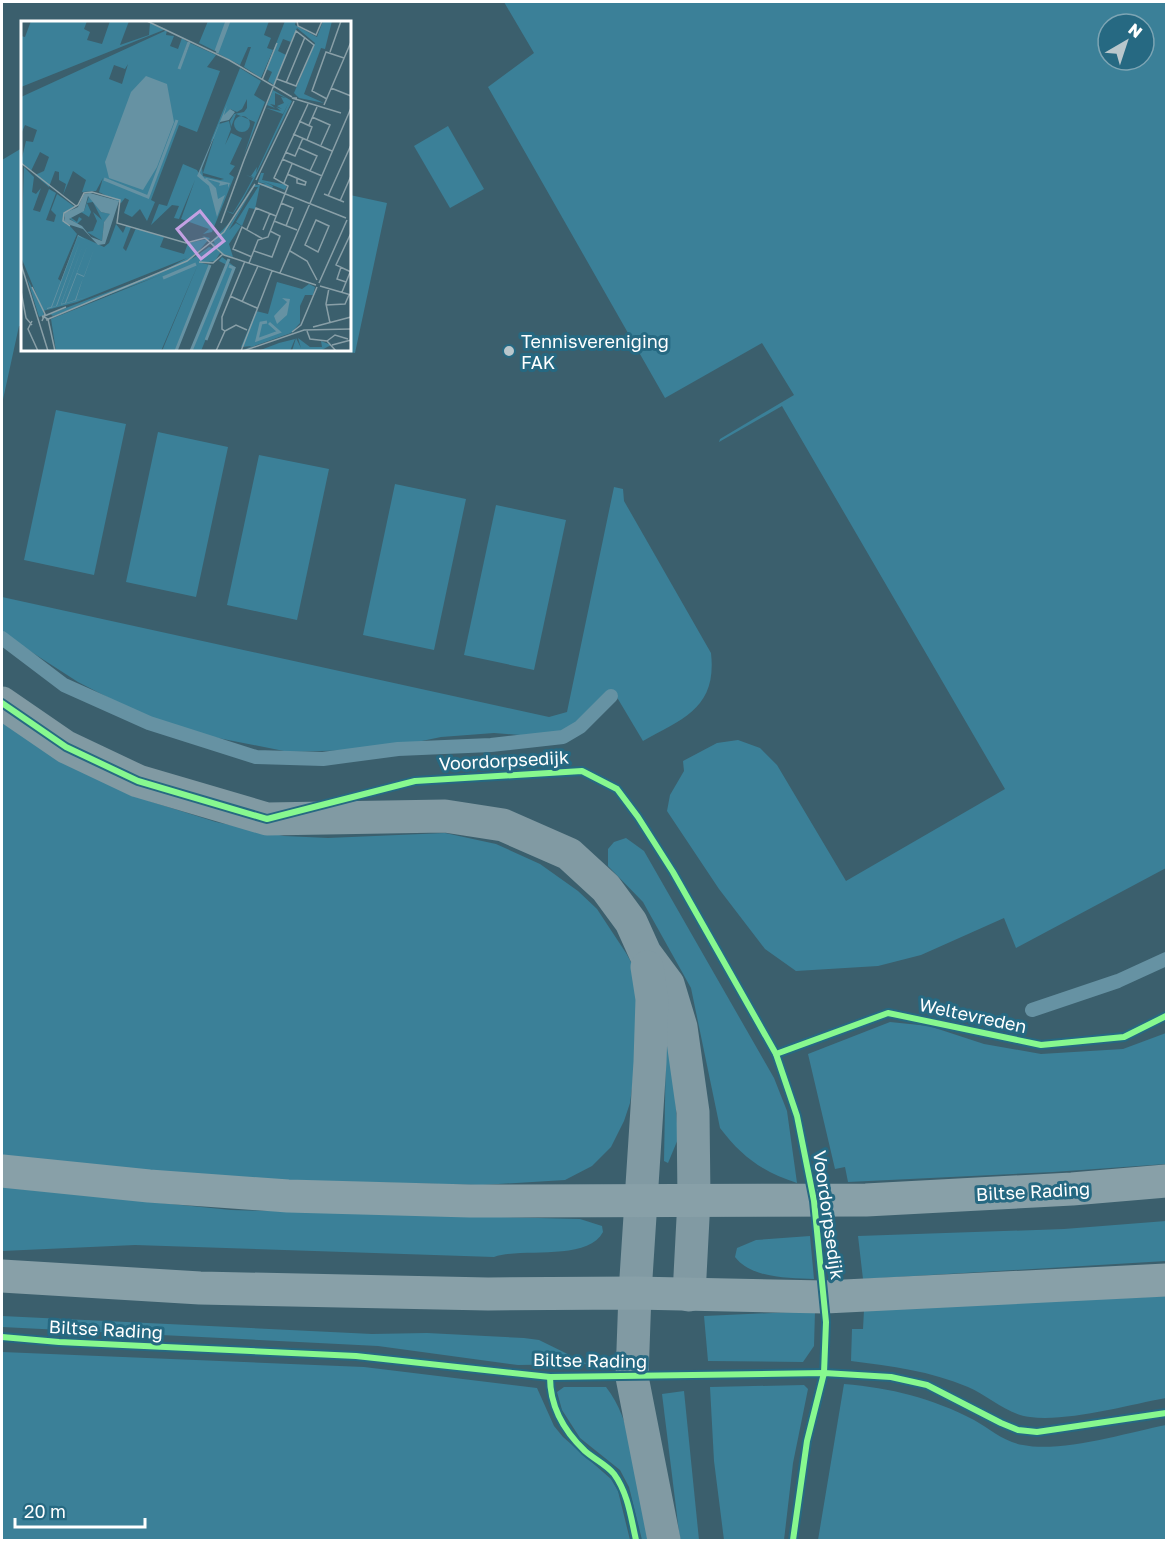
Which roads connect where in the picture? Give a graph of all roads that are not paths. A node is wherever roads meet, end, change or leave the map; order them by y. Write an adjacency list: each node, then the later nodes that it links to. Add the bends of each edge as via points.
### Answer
1 (2, 703): 2 (street, via 66,747 138,782 267,819 445,816 503,825 577,861 606,888 631,922)
2 (645, 953): 5 (street, via 668,984 681,1027 693,1112); 6 (street, via 652,999)
3 (2, 1171): 6 (main road, Biltse Rading, via 288,1196)
4 (1167, 1181): 5 (main road, Biltse Rading, via 866,1200)
5 (694, 1199): 6 (main road, Biltse Rading); 10 (street)
6 (642, 1200): 9 (street)
7 (2, 1276): 9 (main road, via 200,1288)
8 (1167, 1280): 10 (main road, via 825,1297)
9 (635, 1293): 10 (main road); 11 (street, via 632,1377)
10 (689, 1295)
11 (664, 1540)

